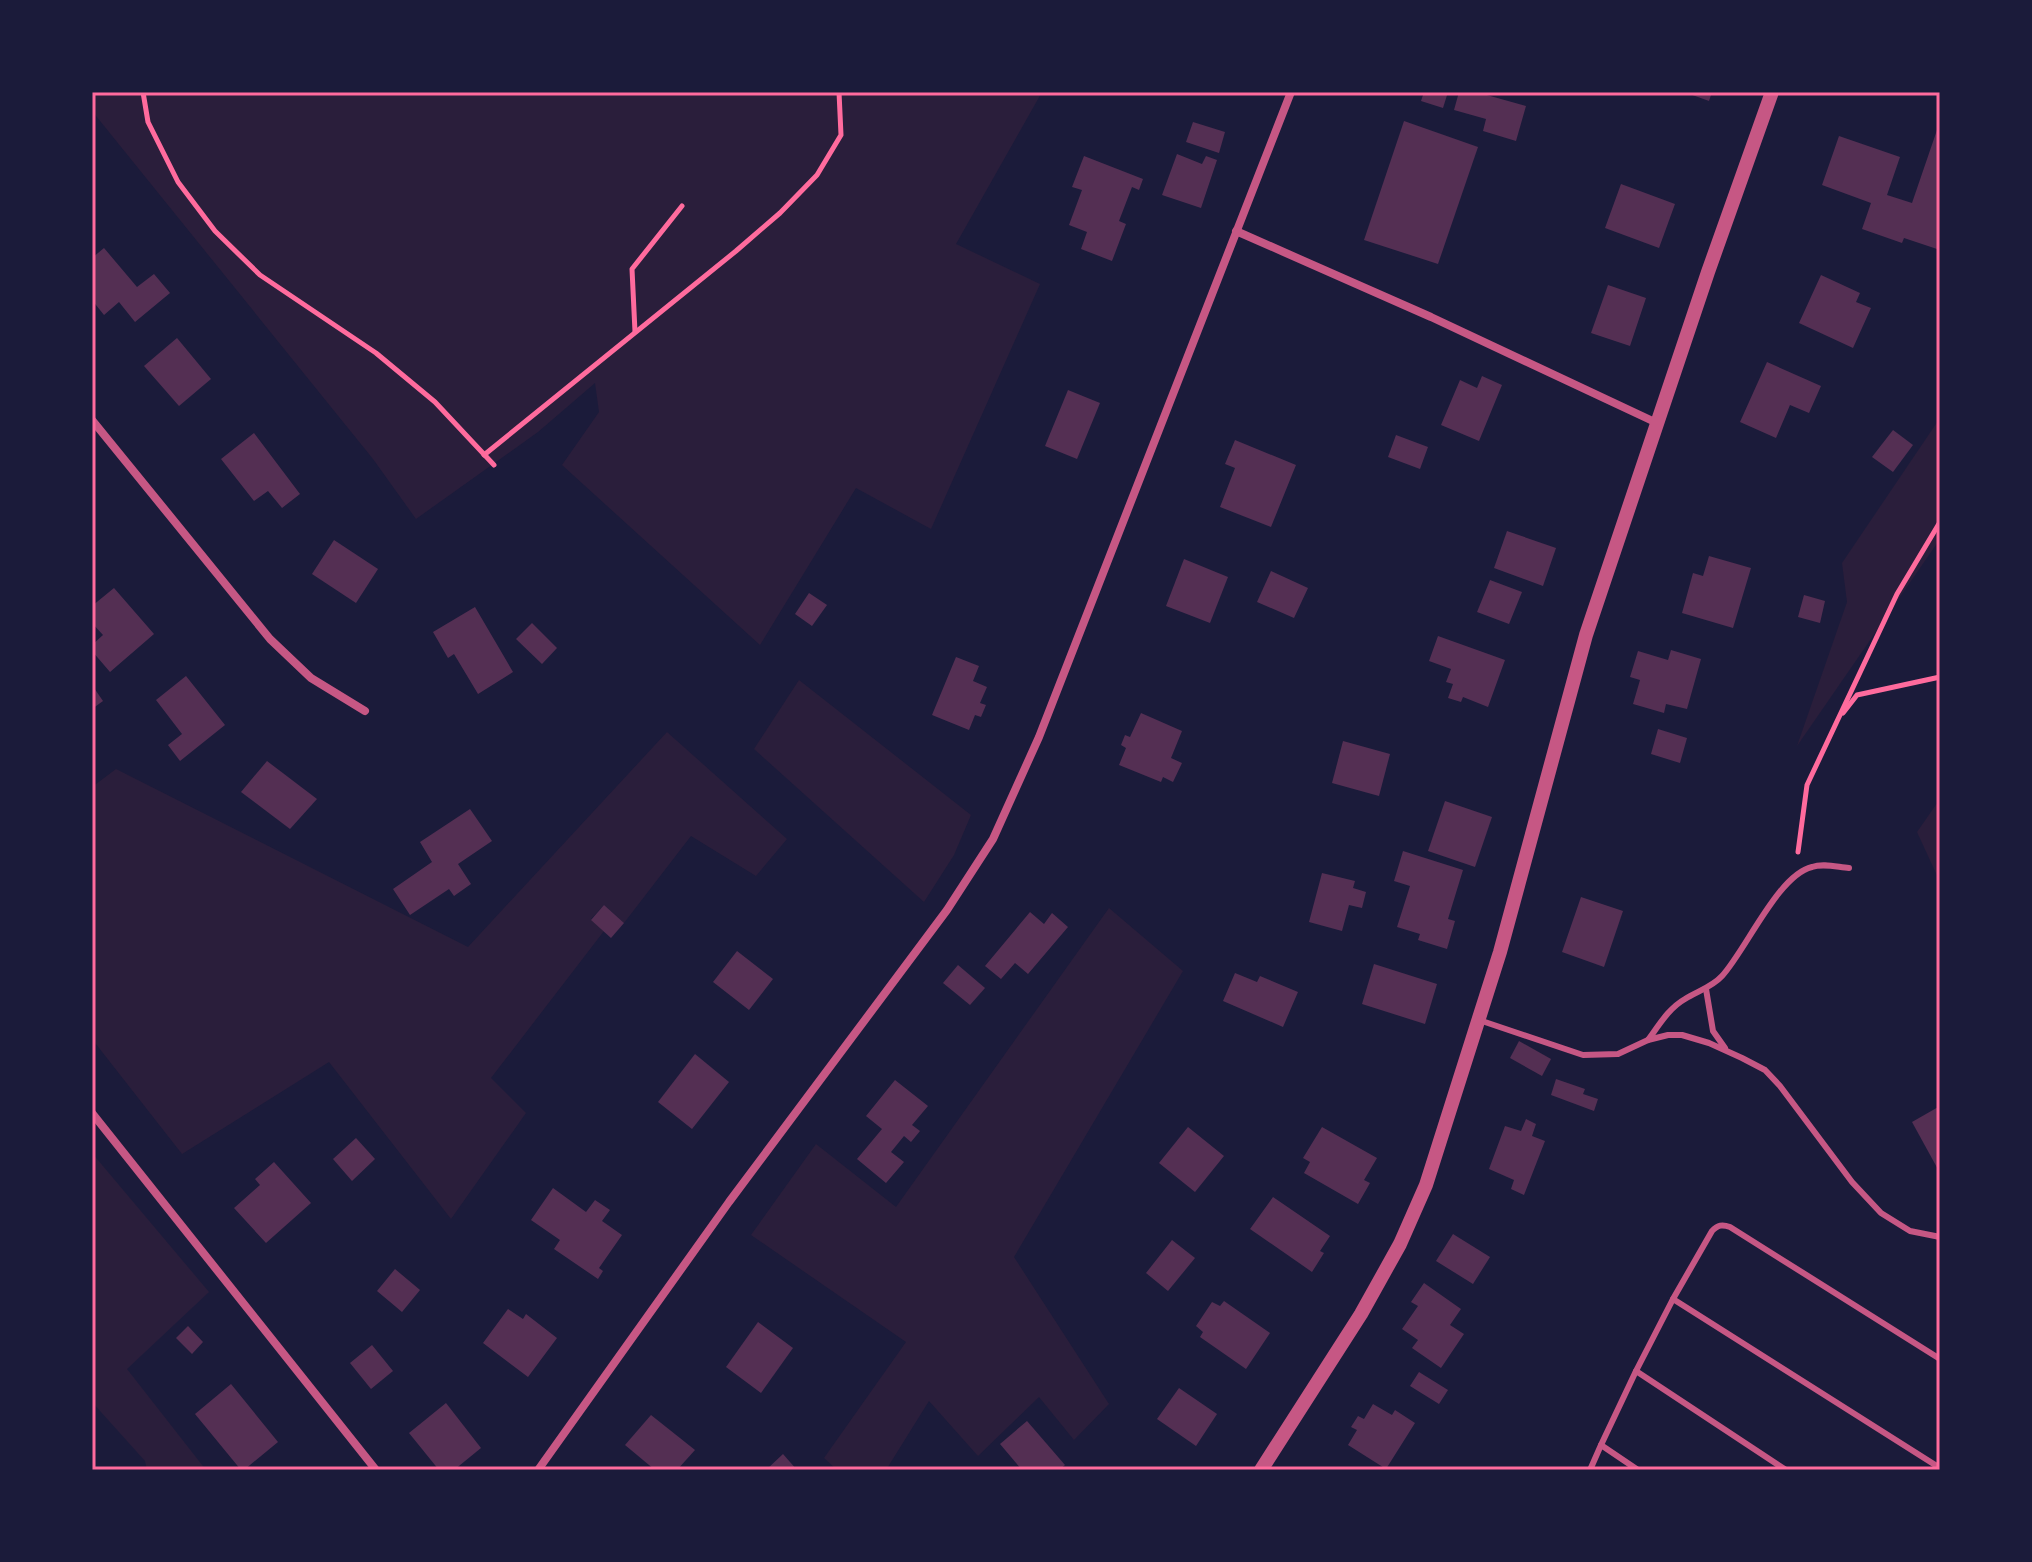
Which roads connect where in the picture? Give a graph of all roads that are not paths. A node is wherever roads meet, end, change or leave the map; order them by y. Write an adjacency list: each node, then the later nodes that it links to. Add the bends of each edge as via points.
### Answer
1 (1291, 92): 3 (street)
2 (1772, 92): 5 (street)
3 (1236, 231): 5 (street); 20 (street, via 1039,737 993,839 945,913)
4 (92, 420): 6 (street, via 270,639 311,678)
5 (1657, 423): 9 (street, via 1586,635)
6 (365, 711)
7 (1849, 868): 8 (lane, via 1812,866 1795,875 1722,976)
8 (1706, 989): 10 (lane, via 1671,1009); 11 (lane, via 1713,1031)
9 (1478, 1020): 10 (lane, via 1583,1055 1618,1054); 21 (street, via 1426,1185 1400,1244)
10 (1648, 1040): 11 (lane, via 1682,1035)
11 (1727, 1051): 13 (lane, via 1765,1070 1881,1213 1910,1231)
12 (92, 1113): 19 (street)
13 (1940, 1237)
14 (1673, 1299): 15 (lane, via 1712,1231 1723,1225); 16 (lane); 18 (lane)
15 (1940, 1359)
16 (1636, 1371): 17 (lane); 24 (lane)
17 (1601, 1445): 22 (lane); 23 (lane)
18 (1940, 1468)
19 (376, 1470)
20 (538, 1470)
21 (1261, 1470)
22 (1590, 1470)
23 (1638, 1470)
24 (1786, 1470)

